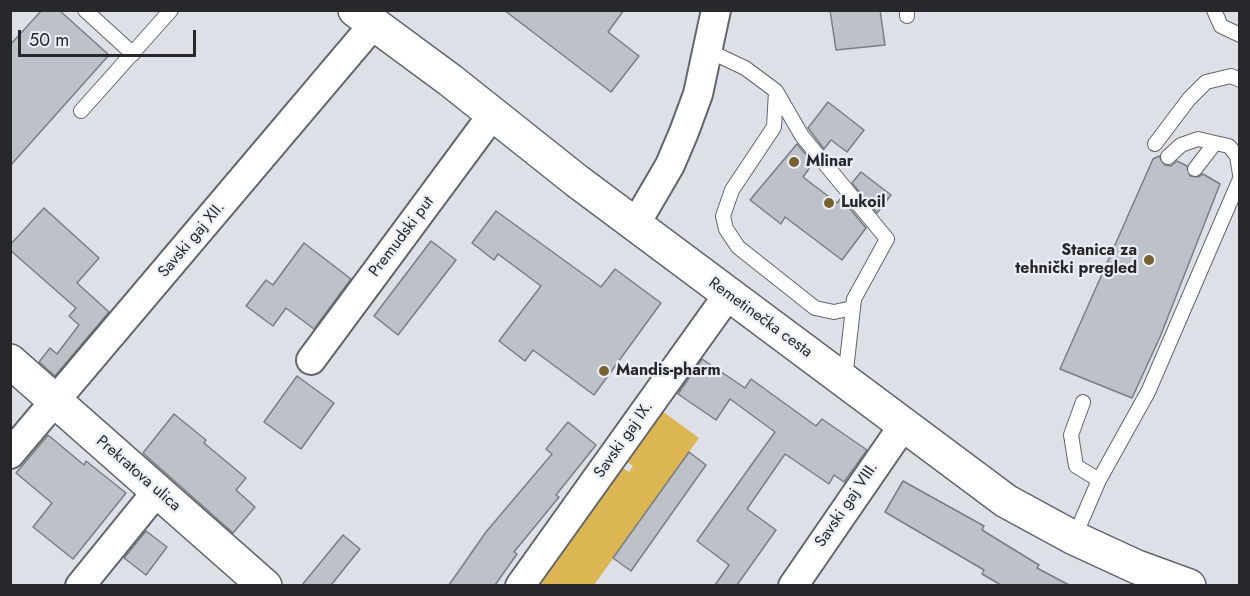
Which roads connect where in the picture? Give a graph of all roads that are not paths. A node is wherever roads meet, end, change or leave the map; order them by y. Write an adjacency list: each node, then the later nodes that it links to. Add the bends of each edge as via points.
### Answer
1 (85, 10): 8 (lane)
2 (171, 10): 8 (lane)
3 (716, 10): 7 (street)
4 (1214, 10): 6 (lane, via 1221,26)
5 (364, 18): 12 (main road, Remetinečka cesta); 25 (street, Savski gaj XII.)
6 (1239, 35)
7 (709, 51): 10 (lane, via 745,68); 19 (street, via 698,94 670,165)
8 (133, 54): 11 (lane)
9 (1239, 80): 14 (lane, via 1231,76 1206,81)
10 (776, 91): 21 (lane, via 802,136 887,238); 21 (lane, via 774,127 732,190 723,216 726,229 738,246 815,308 834,312)
11 (81, 111)
12 (493, 114): 19 (main road, Remetinečka cesta); 22 (street, Premudski put)
13 (1215, 143): 15 (lane, via 1198,139 1181,145); 16 (lane); 17 (lane, via 1228,146 1238,156)
14 (1155, 144)
15 (1168, 157)
16 (1195, 169)
17 (1239, 174)
18 (1239, 179): 29 (lane, via 1148,392)
19 (635, 225): 20 (main road, Remetinečka cesta)
20 (728, 295): 24 (main road, Remetinečka cesta); 34 (street, Savski gaj IX.)
21 (852, 308): 24 (lane)
22 (310, 360)
23 (10, 361): 25 (main road, Prekratova ulica)
24 (845, 381): 27 (main road, Remetinečka cesta)
25 (54, 402): 28 (street, Savski gaj XII.); 30 (main road, Prekratova ulica)
26 (1083, 402): 29 (lane, via 1071,435 1076,466)
27 (903, 426): 31 (main road, Remetinečka cesta, via 1006,501); 35 (street, Savski gaj VIII.)
28 (10, 454)
29 (1099, 480): 31 (lane)
30 (158, 490): 32 (street); 33 (main road, Prekratova ulica)
31 (1074, 538): 36 (main road, Remetinečka cesta, via 1137,567)
32 (80, 585)
33 (265, 585)
34 (520, 585)
35 (793, 585)
36 (1189, 585)

